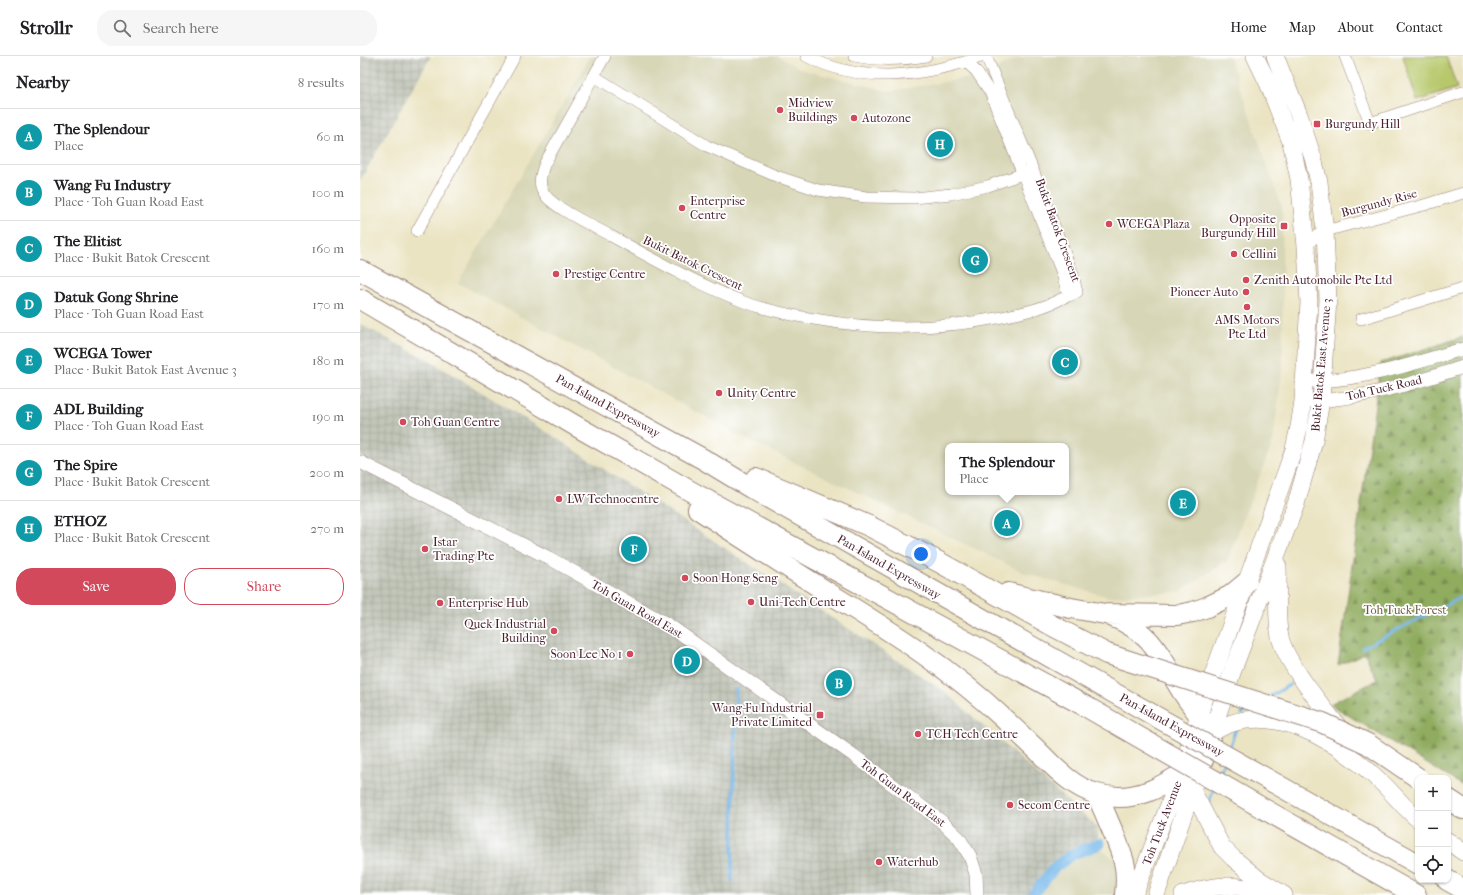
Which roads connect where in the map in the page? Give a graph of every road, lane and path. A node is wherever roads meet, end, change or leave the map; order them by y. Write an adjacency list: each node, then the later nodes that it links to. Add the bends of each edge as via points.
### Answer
1 (514, 56): 15 (street)
2 (605, 56): 11 (street, Bukit Batok Crescent)
3 (806, 56): 10 (street, via 854,73 887,76 934,70)
4 (854, 56): 5 (street, via 883,59 912,59)
5 (926, 56)
6 (985, 56): 10 (street); 13 (street, Bukit Batok Crescent)
7 (1255, 56): 17 (main road, Bukit Batok East Avenue 3, via 1291,142 1299,179)
8 (1275, 56): 16 (main road, Bukit Batok East Avenue 3, via 1313,158 1319,182)
9 (1346, 56): 12 (street, via 1370,123)
10 (966, 62): 13 (street, Bukit Batok Crescent, via 976,71 990,92)
11 (594, 76): 13 (street, Bukit Batok Crescent, via 707,146 807,187 866,198 914,198 988,186); 13 (street, Bukit Batok Crescent, via 545,163 540,177 543,193 553,203 707,287 744,302 789,315 839,324 896,328 947,325 1035,310 1068,296)
12 (1463, 92)
13 (1028, 171)
14 (1463, 193): 16 (street, Burgundy Rise)
15 (417, 231)
16 (1325, 231): 17 (street, Burgundy Rise); 25 (main road, Bukit Batok East Avenue 3, via 1328,300)
17 (1306, 246): 24 (main road, Bukit Batok East Avenue 3, via 1309,303)
18 (360, 270): 29 (highway, Pan-Island Expressway)
19 (1463, 288): 21 (street)
20 (360, 299): 28 (highway)
21 (1361, 319)
22 (1463, 349): 25 (street, Toh Tuck Road, via 1381,373)
23 (1463, 367): 26 (street, Toh Tuck Road, via 1376,392)
24 (1304, 381): 25 (street, Toh Tuck Road); 27 (main road, Bukit Batok East Avenue 3)
25 (1322, 381): 26 (main road, Bukit Batok East Avenue 3)
26 (1320, 400): 27 (street, Toh Tuck Road); 31 (main road, Bukit Batok East Avenue 3, via 1314,441 1304,480)
27 (1303, 401): 32 (main road, Bukit Batok East Avenue 3, via 1294,449)
28 (576, 426): 42 (highway, via 595,443 909,644 981,697 1063,775 1078,786); 57 (highway, bridge, via 1084,706)
29 (703, 459): 33 (highway, via 869,526); 48 (highway, Pan-Island Expressway, bridge)
30 (360, 462): 51 (street, Toh Guan Road East, via 549,558 670,626 857,758 941,821 959,838 970,856 976,874)
31 (1277, 556): 36 (main road, Bukit Batok East Avenue 3, via 1234,667); 40 (main road, via 1277,610 1280,637 1284,646 1308,686)
32 (1247, 582): 34 (highway, via 1230,596 1193,612 1176,615); 35 (main road, Bukit Batok East Avenue 3)
33 (980, 585): 34 (highway, via 1031,599); 39 (highway, bridge, via 1051,626 1107,654 1322,723 1368,744)
34 (1105, 614): 35 (highway, via 1125,622 1150,640)
35 (1199, 714): 36 (highway); 37 (main road, Bukit Batok East Avenue 3)
36 (1212, 733): 37 (main road, Bukit Batok East Avenue 3); 40 (main road, via 1232,723 1247,720 1280,721 1313,732 1338,747)
37 (1196, 755): 38 (highway); 41 (main road, Toh Tuck Avenue)
38 (1181, 774): 41 (main road); 42 (highway, via 1161,787 1143,794 1129,797); 53 (main road, Toh Tuck Avenue)
39 (1415, 776)
40 (1380, 782): 45 (main road)
41 (1193, 791): 54 (main road, Toh Tuck Avenue); 56 (main road, via 1222,847 1258,879)
42 (1096, 794): 52 (highway, via 1124,856)
43 (1451, 801): 44 (highway)
44 (1463, 809)
45 (1415, 816)
46 (1451, 843): 47 (main road)
47 (1463, 852)
48 (1415, 862)
49 (1451, 882): 50 (highway)
50 (1463, 889)
51 (977, 895)
52 (1125, 895)
53 (1134, 895)
54 (1156, 895)
55 (1183, 895): 56 (main road, via 1222,886)
56 (1285, 895)
57 (1416, 895)

